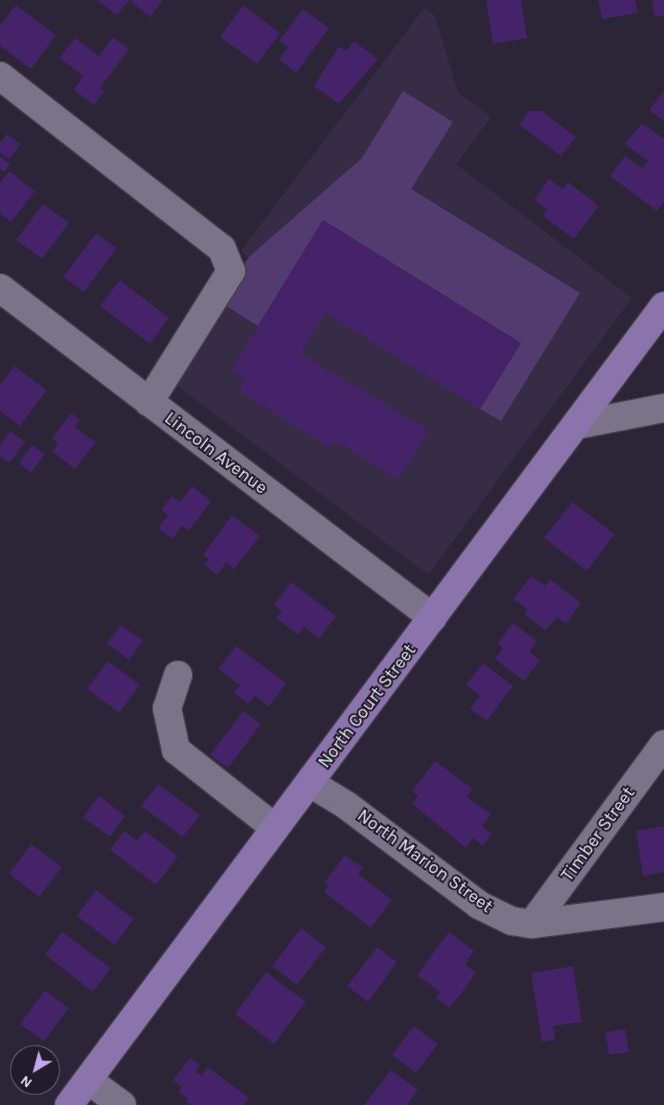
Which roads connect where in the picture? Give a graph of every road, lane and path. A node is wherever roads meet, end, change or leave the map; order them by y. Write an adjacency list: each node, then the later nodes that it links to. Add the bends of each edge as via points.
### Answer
1 (0, 76): 4 (street, via 222,249 231,272)
2 (0, 288): 4 (street, Lincoln Avenue)
3 (664, 306): 6 (main road, North Court Street)
4 (149, 402): 7 (street, Lincoln Avenue)
5 (664, 408): 6 (street)
6 (576, 425): 7 (main road, North Court Street)
7 (433, 618): 10 (main road, North Court Street)
8 (178, 674): 11 (street, via 167,708 176,750)
9 (664, 744): 13 (street, Timber Street)
10 (310, 782): 11 (main road, North Court Street); 13 (street, North Marion Street, via 346,805 479,905 512,921)
11 (275, 828): 14 (main road, North Court Street)
12 (664, 907): 13 (street, North Marion Street)
13 (532, 924)
14 (88, 1080): 15 (main road, North Court Street); 16 (street)
15 (69, 1105)
16 (122, 1105)

